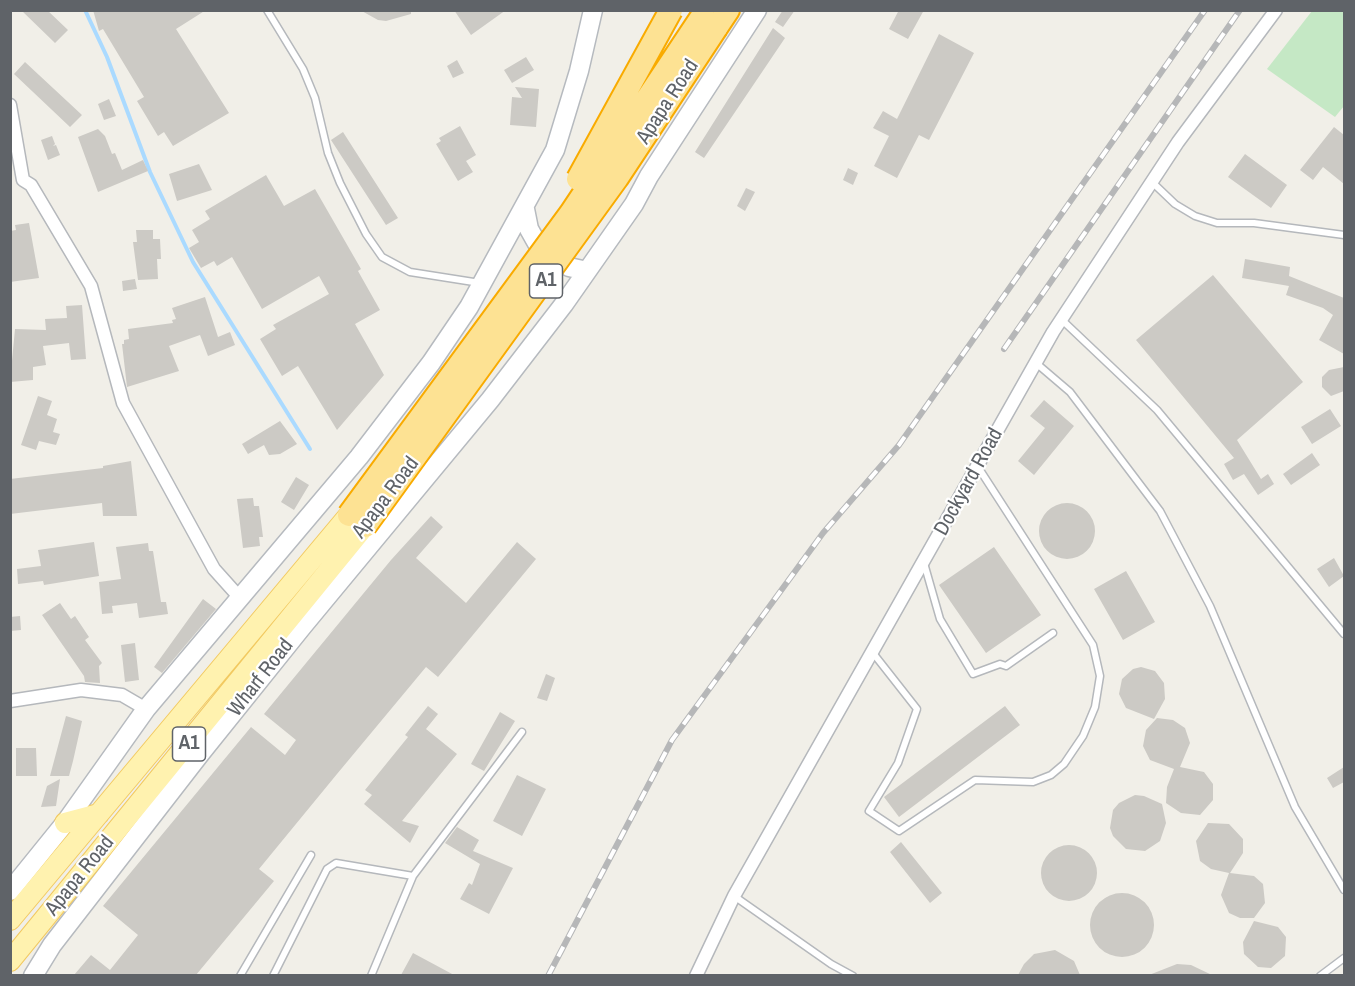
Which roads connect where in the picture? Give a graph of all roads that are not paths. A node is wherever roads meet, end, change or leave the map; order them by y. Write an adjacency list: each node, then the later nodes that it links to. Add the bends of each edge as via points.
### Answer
1 (267, 10): 14 (lane, via 303,69 340,183 382,257 410,273)
2 (593, 10): 11 (street, via 555,150)
3 (671, 10): 15 (highway, bridge)
4 (706, 10): 15 (highway, Apapa Road / A1, bridge)
5 (728, 10): 21 (highway, Apapa Road / A1, bridge, via 618,178)
6 (757, 10): 13 (street, Wharf Road)
7 (1276, 10): 10 (street, Dockyard Road)
8 (10, 105): 9 (street)
9 (17, 180): 23 (street, via 31,185 91,286 123,403 214,568)
10 (1152, 182): 12 (lane, via 1175,204 1217,223 1254,223); 16 (street, Dockyard Road)
11 (525, 209): 13 (street, via 529,229 538,244 569,267); 14 (street)
12 (1344, 235)
13 (587, 271): 19 (street, Wharf Road)
14 (484, 284): 17 (street)
15 (512, 295): 21 (highway, Apapa Road / A1, bridge)
16 (1061, 319): 18 (street, Dockyard Road); 25 (lane, via 1157,410)
17 (440, 351): 19 (street, via 474,364 485,375); 23 (street)
18 (1036, 363): 20 (street, Dockyard Road); 34 (lane, via 1070,392 1161,511 1210,606 1295,807)
19 (490, 400): 41 (street, Wharf Road, via 200,754)
20 (978, 466): 22 (street, Dockyard Road); 26 (lane, via 1093,645 1100,676 1095,707 1083,736 1064,764 1050,775 1034,782 975,780 899,831 869,811 898,763 917,709)
21 (357, 521): 30 (main road, Apapa Road / A1); 39 (main road, Apapa Road / A1)
22 (924, 562): 24 (lane, via 940,619 973,674 1000,664 1006,666); 26 (street, Dockyard Road)
23 (240, 598): 28 (street)
24 (1053, 633)
25 (1344, 634)
26 (873, 653): 36 (street, Dockyard Road)
27 (10, 700): 28 (street, via 81,690 122,695)
28 (146, 709): 31 (street)
29 (522, 732): 33 (lane)
30 (99, 814): 31 (main road); 37 (main road, Apapa Road / A1)
31 (65, 822): 35 (street)
32 (311, 855): 42 (lane)
33 (412, 876): 43 (lane, via 336,863 327,869); 44 (lane)
34 (1344, 890)
35 (10, 891)
36 (734, 896): 40 (lane); 45 (street, Dockyard Road)
37 (10, 920)
38 (1344, 958): 48 (lane)
39 (10, 961)
40 (831, 964): 46 (lane); 47 (lane)
41 (33, 975)
42 (240, 975)
43 (273, 975)
44 (371, 975)
45 (696, 975)
46 (840, 975)
47 (853, 975)
48 (1320, 975)

